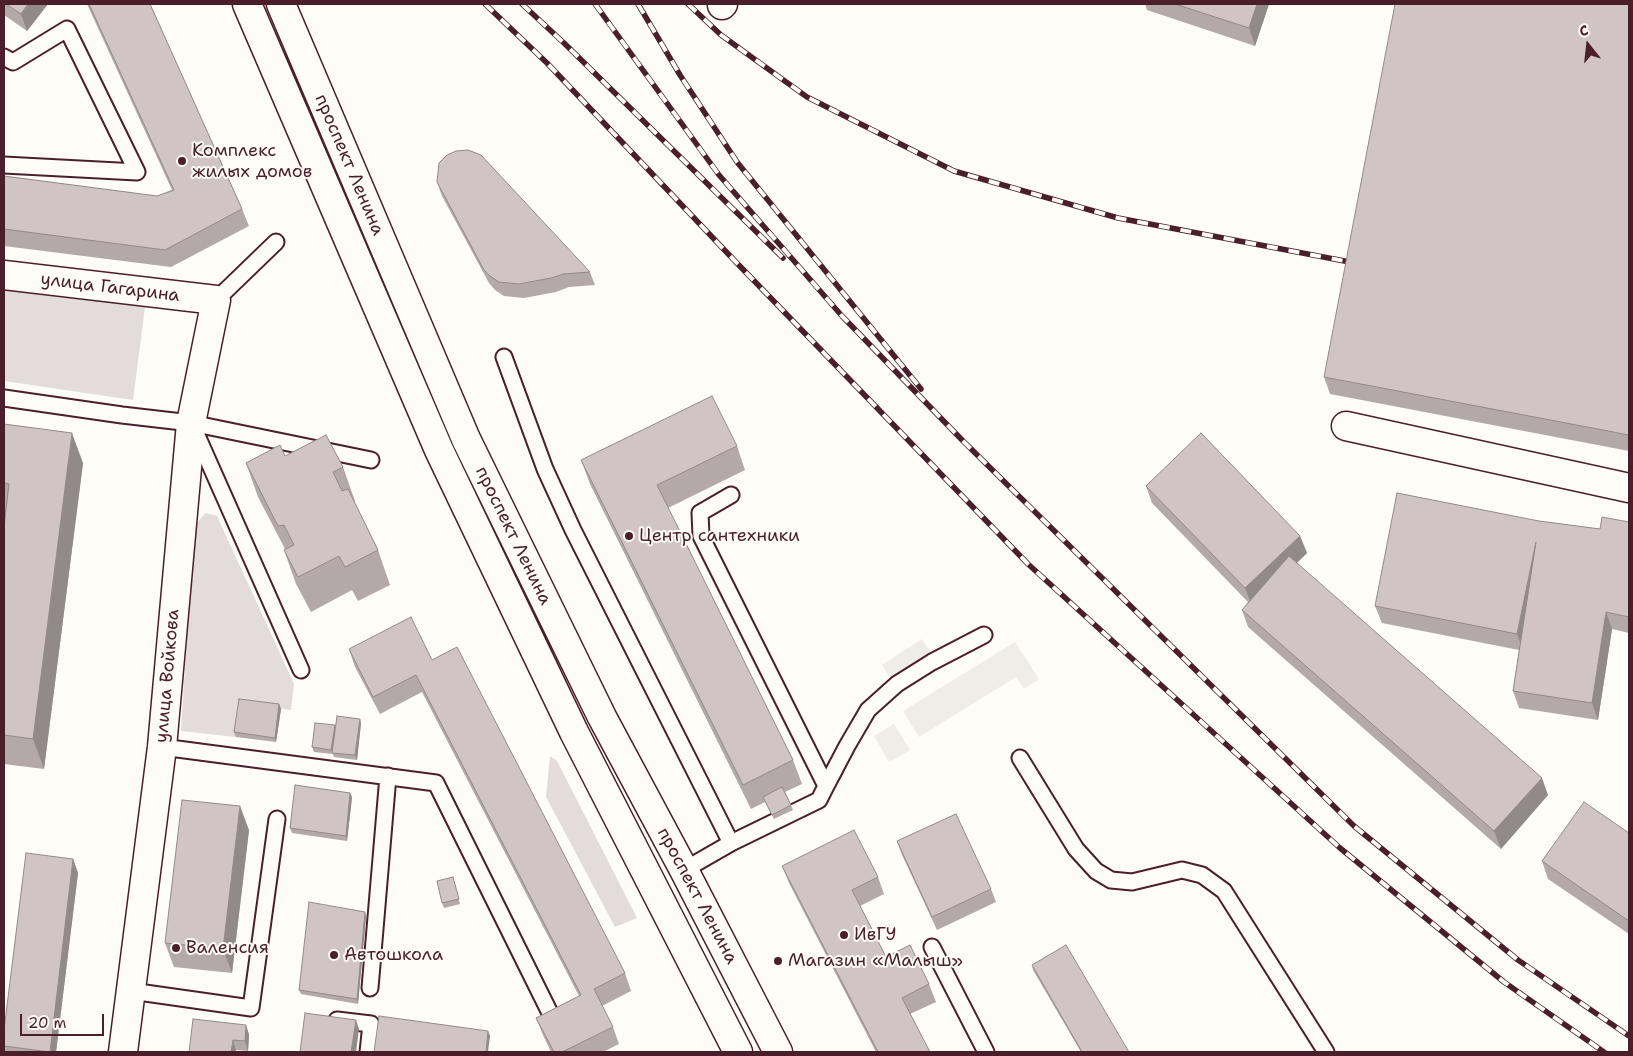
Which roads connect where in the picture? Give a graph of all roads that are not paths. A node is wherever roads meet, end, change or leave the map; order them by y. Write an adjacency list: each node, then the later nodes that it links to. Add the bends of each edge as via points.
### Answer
1 (247, 4): 31 (main road, проспект Ленина, via 439,450 574,732)
2 (281, 4): 23 (main road, проспект Ленина, via 466,439 602,717)
3 (4, 57): 4 (lane, via 13,62 67,29 137,172)
4 (4, 165)
5 (276, 242): 7 (lane)
6 (4, 275): 7 (main road, улица Гагарина)
7 (216, 300): 10 (main road, улица Войкова)
8 (504, 357): 22 (lane, via 573,530)
9 (4, 398): 10 (lane)
10 (191, 423): 12 (lane); 16 (lane); 17 (main road, улица Войкова)
11 (1346, 426): 13 (main road)
12 (371, 460)
13 (1629, 488)
14 (731, 495): 20 (lane, via 700,513 701,536)
15 (984, 635): 20 (lane, via 897,684 868,710)
16 (300, 670)
17 (162, 747): 19 (lane); 26 (main road, улица Войкова)
18 (1020, 758): 34 (lane, via 1076,849 1096,871 1111,880 1132,882 1182,870 1202,875 1224,891)
19 (388, 776): 25 (lane); 27 (lane, via 436,783)
20 (826, 786): 22 (lane, via 819,800)
21 (277, 819): 26 (lane, via 251,1008)
22 (731, 843): 23 (lane)
23 (684, 870): 32 (main road, проспект Ленина)
24 (932, 948): 33 (lane)
25 (370, 988)
26 (131, 991): 29 (main road, улица Войкова)
27 (550, 1013)
28 (332, 1019): 30 (lane, via 371,1024)
29 (123, 1052)
30 (368, 1052)
31 (738, 1052)
32 (778, 1052)
33 (986, 1052)
34 (1326, 1052)

